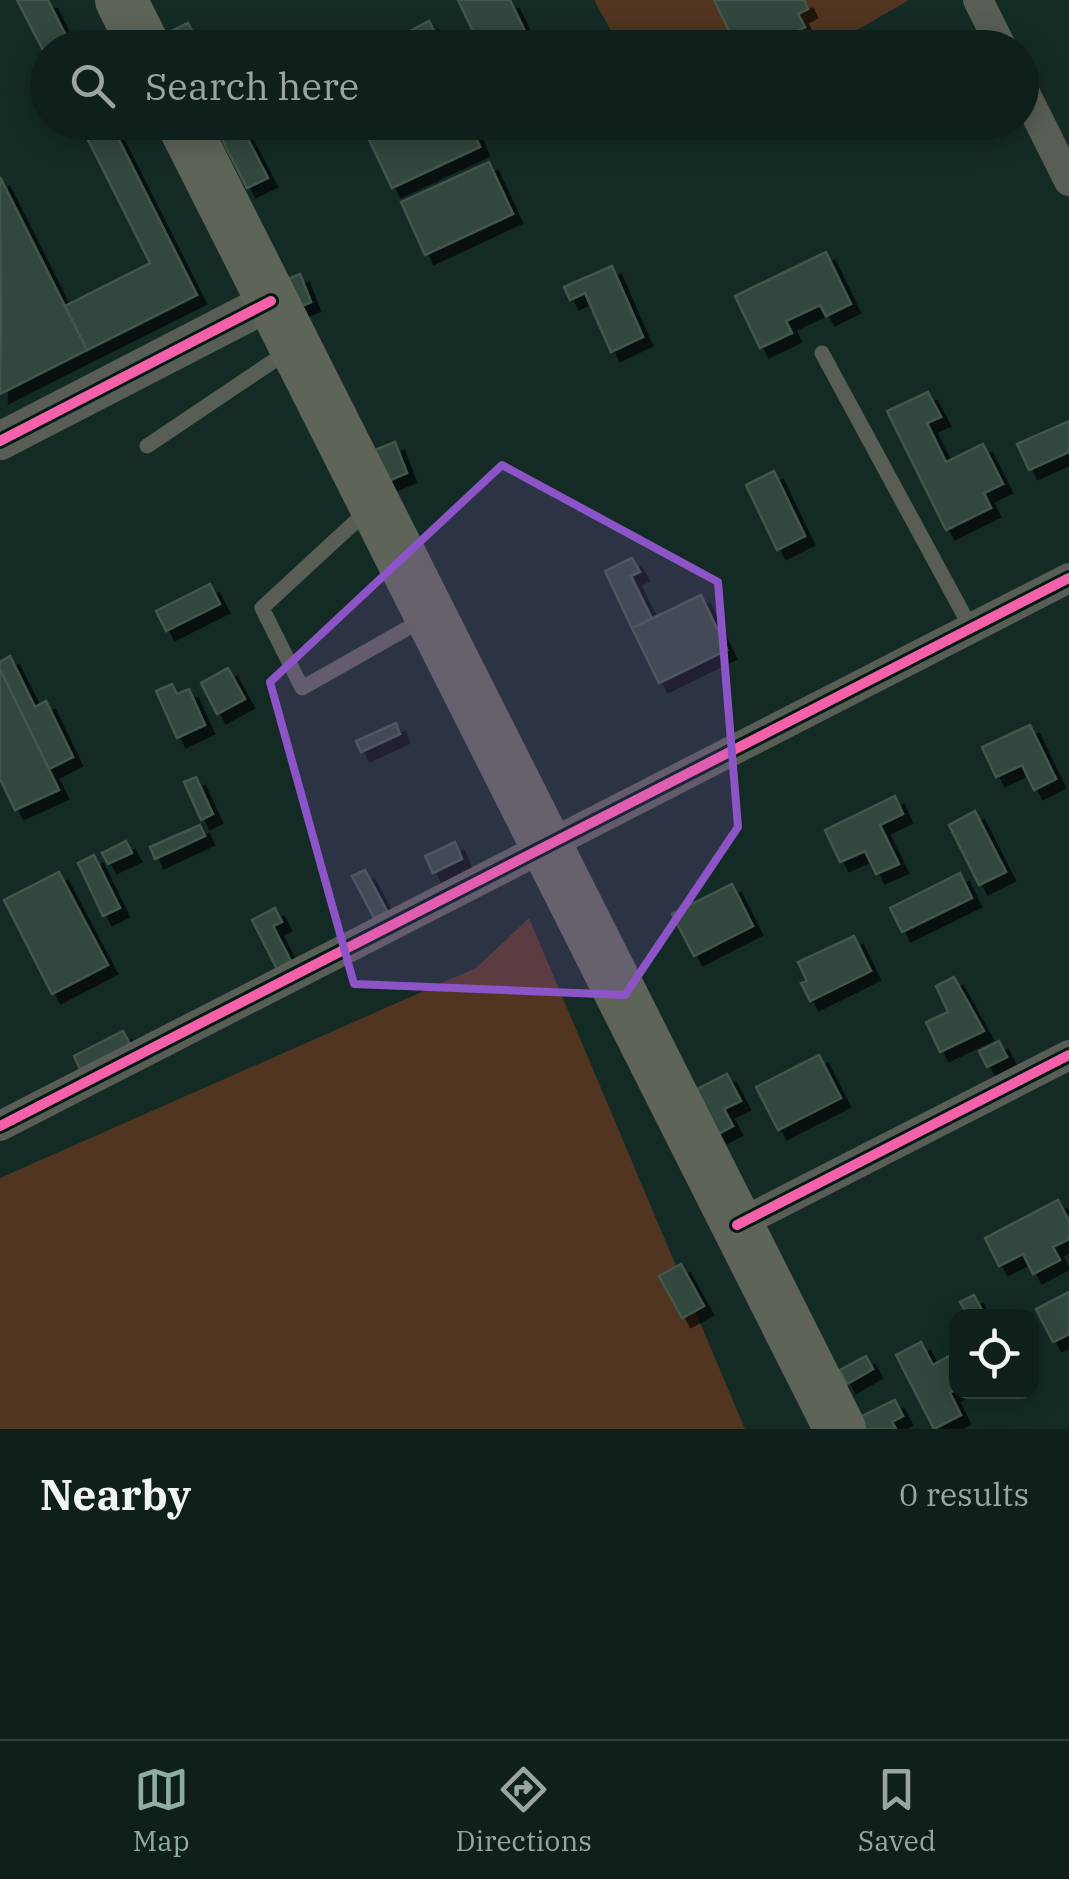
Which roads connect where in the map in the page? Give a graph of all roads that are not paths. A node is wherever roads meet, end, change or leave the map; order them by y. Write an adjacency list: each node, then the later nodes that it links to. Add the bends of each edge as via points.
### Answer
1 (121, 0): 3 (highway)
2 (978, 0): 4 (street)
3 (136, 30)
4 (993, 30)
5 (1039, 121): 7 (street)
6 (191, 140): 8 (highway)
7 (1069, 181)
8 (271, 301): 9 (highway); 11 (street)
9 (295, 347): 12 (lane); 13 (highway)
10 (822, 353): 16 (lane)
11 (0, 441)
12 (147, 446)
13 (374, 504): 15 (highway); 15 (lane, via 262,608 302,688)
14 (1069, 578): 16 (street)
15 (430, 616): 17 (highway)
16 (971, 628): 17 (street)
17 (546, 846): 19 (street); 20 (highway)
18 (1069, 1054): 20 (street)
19 (0, 1126)
20 (737, 1225): 21 (highway)
21 (840, 1429)

